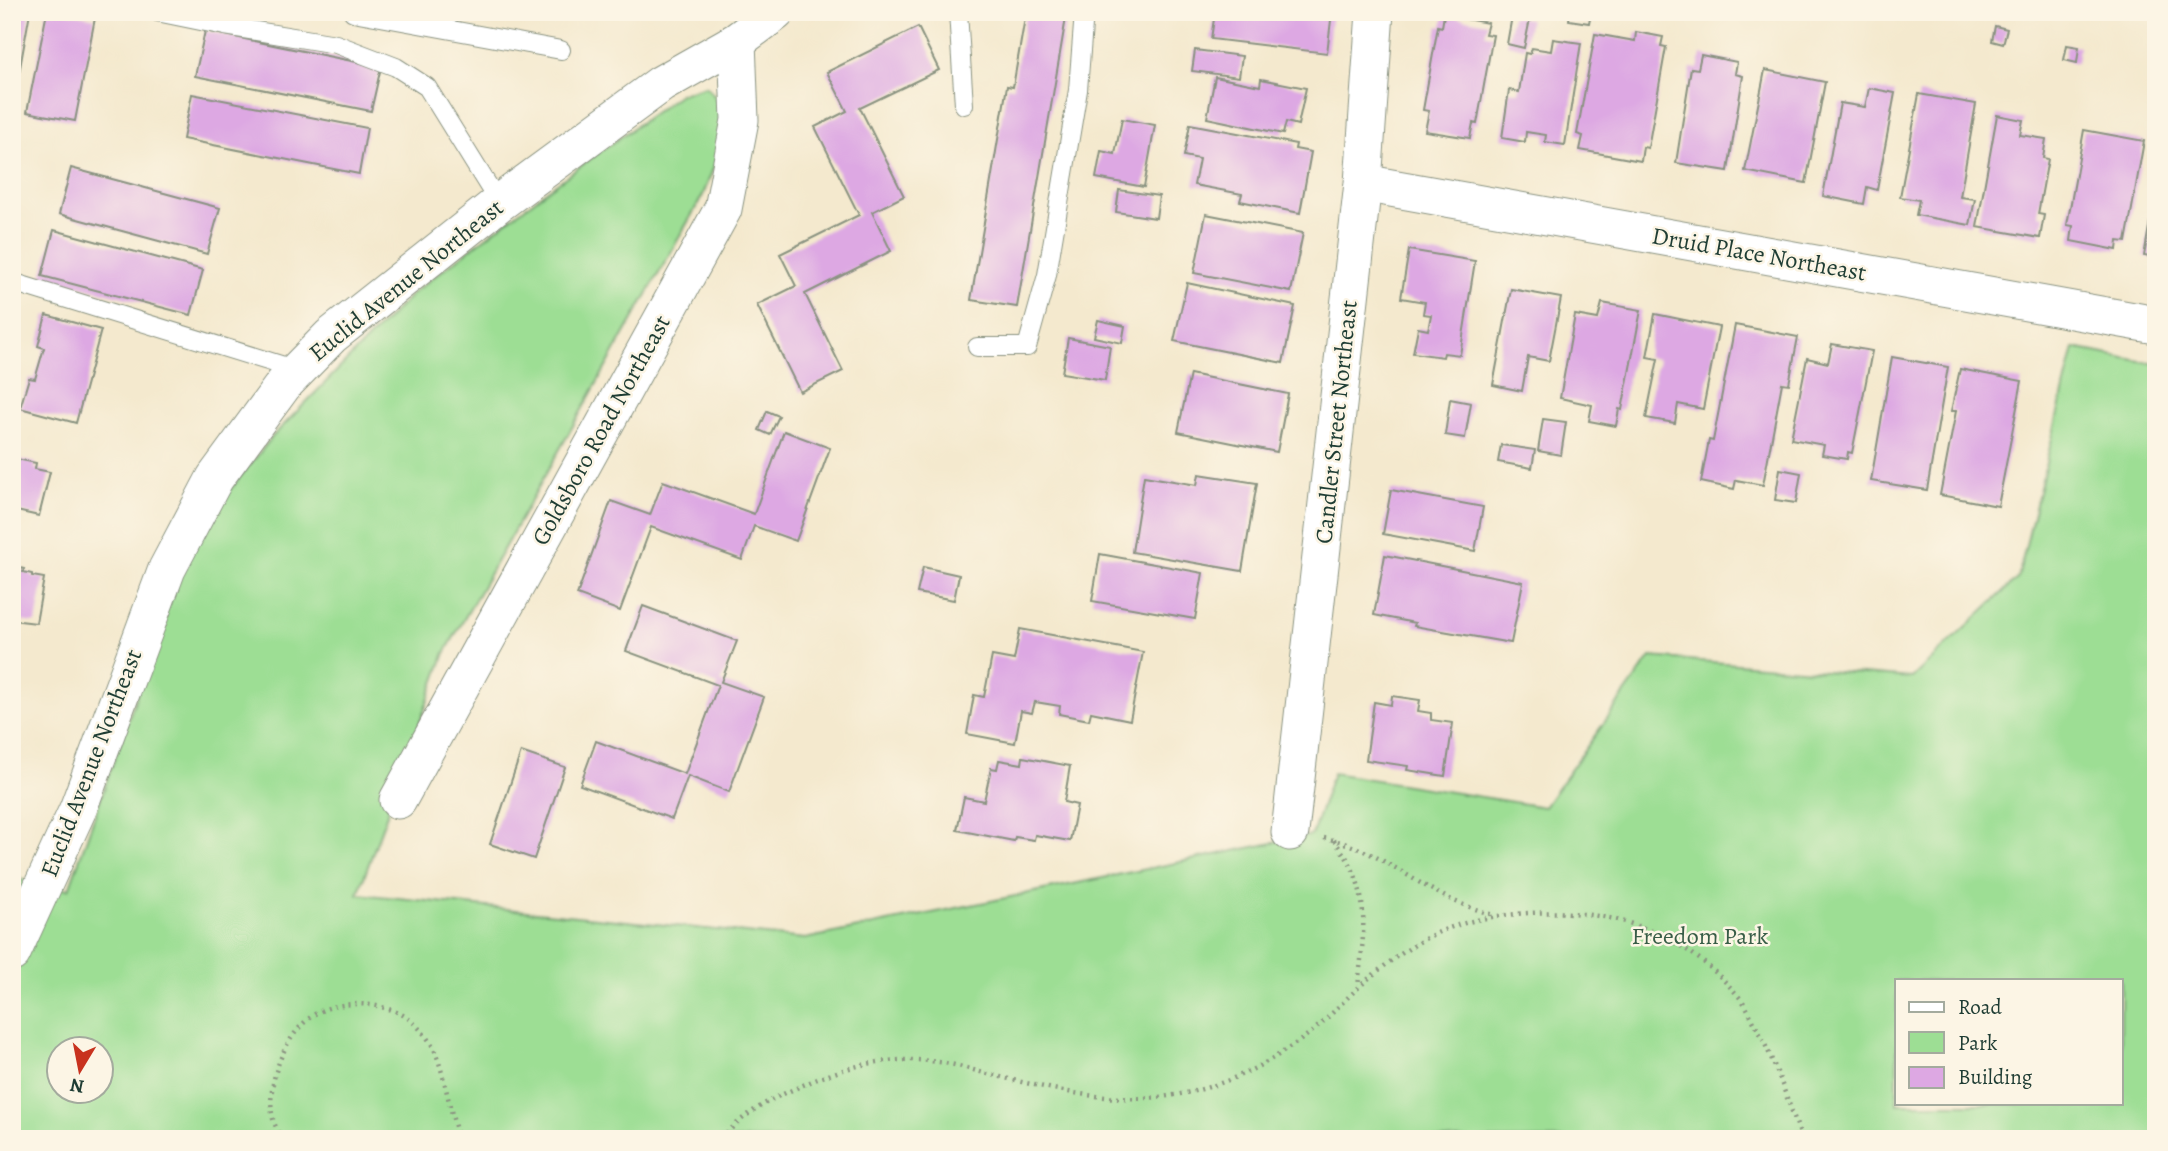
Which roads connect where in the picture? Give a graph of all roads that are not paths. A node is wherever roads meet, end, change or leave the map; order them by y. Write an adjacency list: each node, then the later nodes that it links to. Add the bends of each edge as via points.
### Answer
1 (157, 12): 11 (lane, via 336,44 396,67 427,87)
2 (353, 12): 8 (lane)
3 (776, 12): 7 (street, Euclid Avenue Northeast)
4 (958, 12): 9 (lane)
5 (1084, 12): 14 (lane, via 1078,90 1049,262 1027,347)
6 (1375, 12): 10 (street, Candler Street Northeast)
7 (737, 41): 11 (street, Euclid Avenue Northeast, via 661,84); 16 (street, Goldsboro Road Northeast, via 740,120 723,209)
8 (561, 50)
9 (964, 105)
10 (1363, 183): 13 (street, Druid Place Northeast); 17 (street, Candler Street Northeast)
11 (499, 203): 15 (street, Euclid Avenue Northeast, via 331,335)
12 (12, 282): 15 (lane)
13 (2156, 325)
14 (977, 347)
15 (298, 369): 18 (street, Euclid Avenue Northeast, via 215,478 167,569 78,809)
16 (398, 800)
17 (1290, 832)
18 (12, 953)

